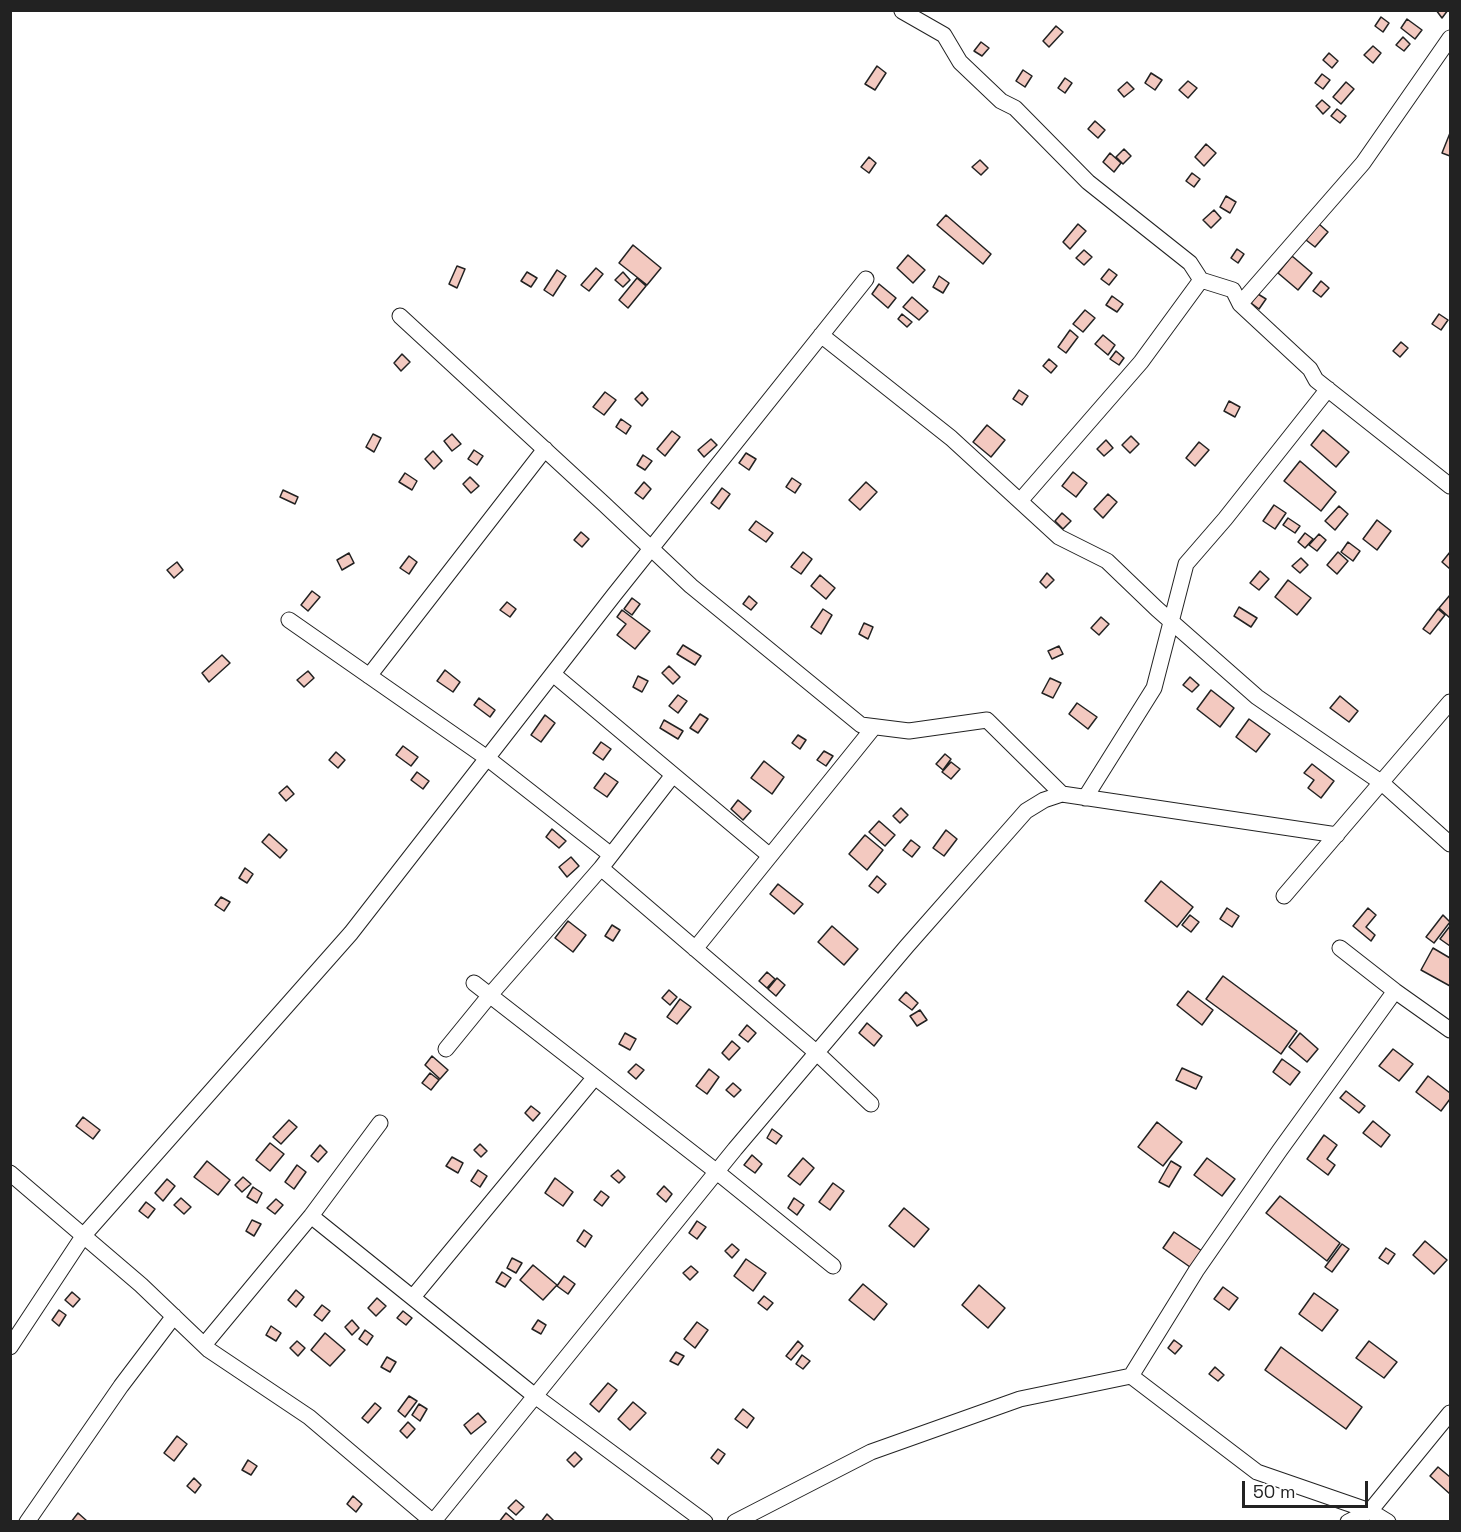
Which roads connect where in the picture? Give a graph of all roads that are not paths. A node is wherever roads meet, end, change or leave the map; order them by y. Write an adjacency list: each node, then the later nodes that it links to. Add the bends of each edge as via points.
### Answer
1 (902, 11): 4 (street, via 944,35 960,62 1001,101 1015,108 1088,182 1190,263)
2 (1449, 42): 5 (street, via 1363,163)
3 (866, 279): 7 (street)
4 (1201, 280): 5 (street, via 1233,290); 11 (street, via 1141,362)
5 (1240, 304): 8 (street)
6 (400, 316): 9 (street)
7 (821, 335): 11 (street, via 951,438); 12 (street)
8 (1328, 389): 10 (street); 14 (street, via 1186,564)
9 (545, 449): 12 (street); 16 (street)
10 (1450, 486)
11 (1020, 501): 14 (street, via 1059,537 1107,561)
12 (651, 549): 15 (street); 18 (street, via 861,724)
13 (289, 620): 16 (street)
14 (1172, 622): 21 (street, via 1257,698); 23 (street, via 1154,688)
15 (553, 674): 19 (street); 20 (street)
16 (369, 676): 19 (street)
17 (1450, 702): 21 (street)
18 (874, 727): 22 (street, via 909,731 987,720); 27 (street)
19 (488, 758): 26 (street); 44 (street, via 351,933)
20 (673, 775): 26 (street); 27 (street)
21 (1382, 783): 24 (street); 25 (street)
22 (1062, 794): 23 (street); 37 (street, via 1026,811)
23 (1085, 798): 24 (street)
24 (1337, 835): 29 (street)
25 (1450, 844)
26 (611, 855): 28 (street)
27 (770, 856): 31 (street)
28 (601, 868): 31 (street); 34 (street)
29 (1284, 896)
30 (1340, 948): 33 (street)
31 (696, 949): 37 (street)
32 (474, 983): 34 (street)
33 (1395, 991): 35 (street); 50 (street, via 1196,1271)
34 (490, 995): 36 (street); 38 (street)
35 (1450, 1030)
36 (446, 1049)
37 (817, 1053): 39 (street); 41 (street)
38 (595, 1077): 41 (street); 46 (street)
39 (871, 1104)
40 (380, 1123): 43 (street)
41 (717, 1172): 45 (street); 51 (street)
42 (10, 1173): 44 (street)
43 (311, 1216): 46 (street); 48 (street)
44 (84, 1235): 47 (street); 49 (street)
45 (833, 1266)
46 (413, 1297): 51 (street)
47 (174, 1316): 48 (street); 54 (street)
48 (204, 1345): 55 (street, via 309,1417)
49 (10, 1347)
50 (1131, 1376): 53 (street, via 1257,1472); 57 (street, via 1020,1399 871,1452)
51 (535, 1396): 55 (street); 56 (street)
52 (1450, 1413): 53 (street)
53 (1370, 1511): 58 (street); 59 (street)
54 (27, 1521)
55 (433, 1521)
56 (705, 1521)
57 (735, 1521)
58 (1348, 1521)
59 (1388, 1521)

